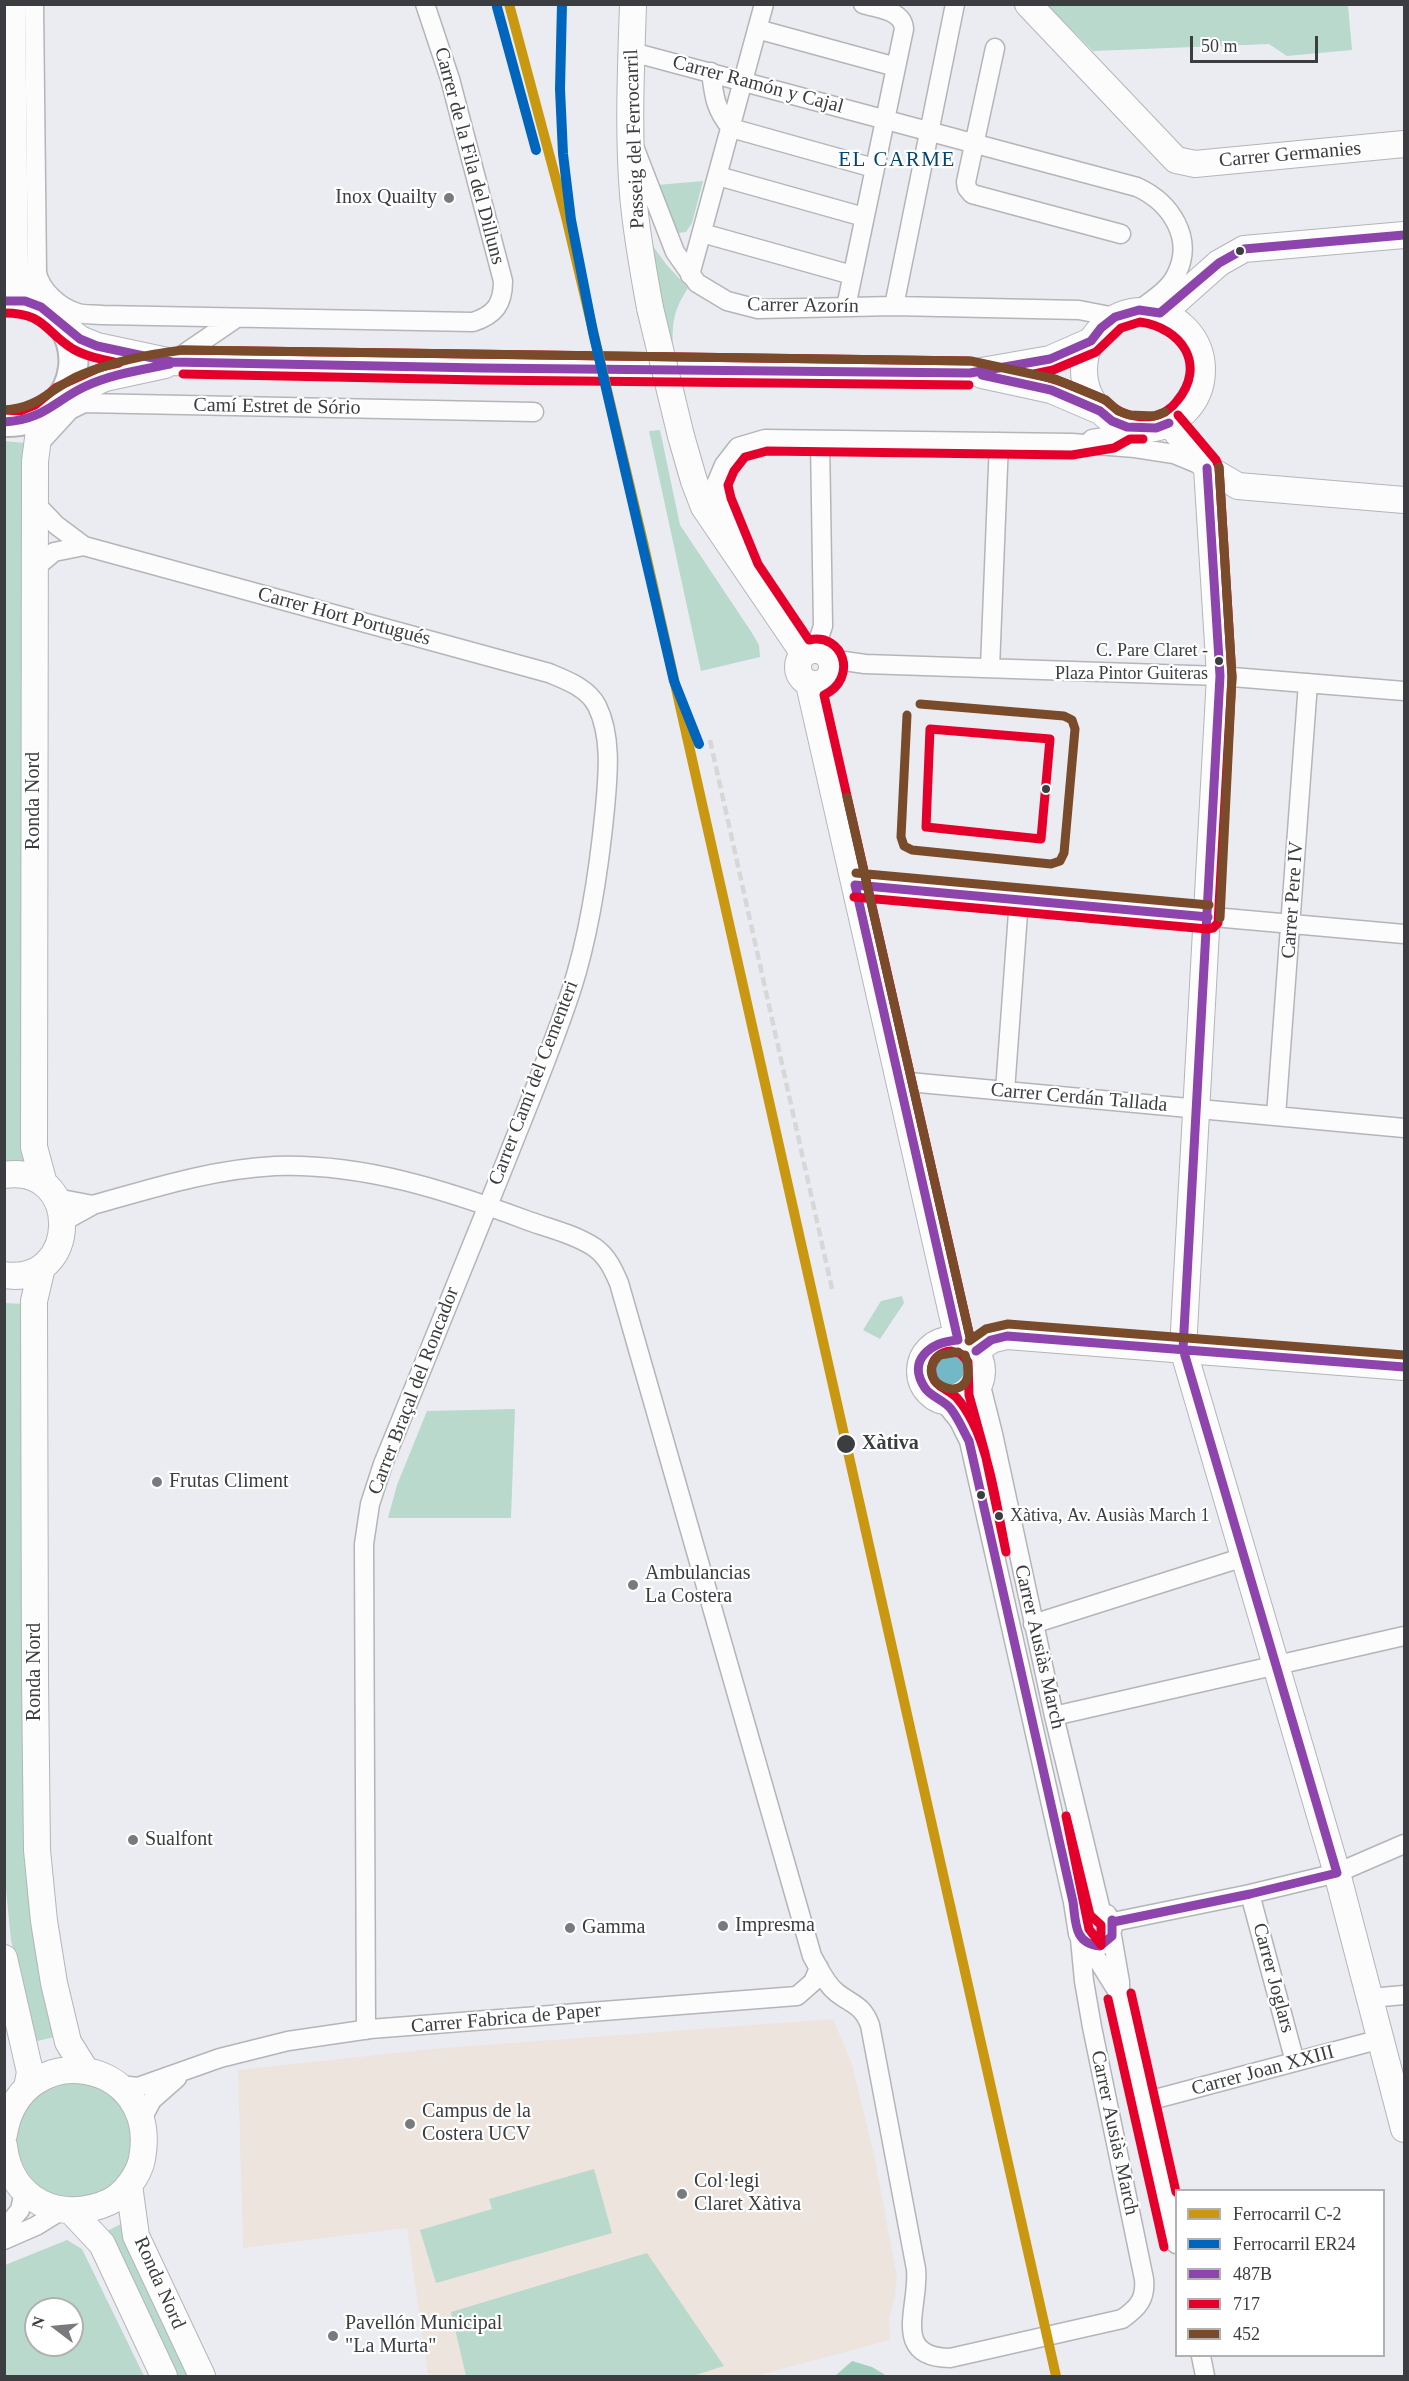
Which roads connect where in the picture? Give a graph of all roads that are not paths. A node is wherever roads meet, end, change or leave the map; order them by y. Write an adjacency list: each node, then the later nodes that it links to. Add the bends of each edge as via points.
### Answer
1 (11, 4): 25 (main road)
2 (34, 4): 23 (street)
3 (425, 4): 35 (street, Carrer de la Fila del Dilluns, via 450,79 503,281 498,307 484,319 458,323)
4 (633, 4): 11 (street, Passeig del Ferrocarril)
5 (764, 4): 9 (street)
6 (863, 4): 12 (street, via 902,19 904,29)
7 (955, 4): 17 (street)
8 (1028, 4): 20 (street, Carrer Germanies, via 1176,160 1195,164)
9 (757, 29): 12 (street); 14 (street)
10 (995, 48): 19 (street)
11 (632, 52): 13 (street, Carrer Ramón y Cajal); 18 (street, Passeig del Ferrocarril)
12 (896, 67): 15 (street)
13 (711, 72): 14 (street, Carrer Ramón y Cajal); 16 (street, via 715,104)
14 (744, 80): 15 (street, Carrer Ramón y Cajal); 16 (street)
15 (885, 118): 17 (street, Carrer Ramón y Cajal); 21 (street)
16 (731, 128): 21 (street); 22 (street)
17 (929, 131): 19 (street, Carrer Ramón y Cajal); 32 (street)
18 (631, 139): 30 (street, Carrer Azorín, via 670,242); 56 (street, Passeig del Ferrocarril, bridge, via 639,248 681,435 705,507)
19 (975, 142): 27 (street, via 966,182 972,194); 34 (street, Carrer Ramón y Cajal, via 1137,187 1153,194 1164,205 1181,236 1182,257 1176,275)
20 (1404, 144)
21 (874, 168): 24 (street)
22 (718, 176): 24 (street); 26 (street)
23 (38, 192): 25 (street); 31 (street, via 37,273)
24 (864, 217): 29 (street)
25 (14, 221): 31 (main road, via 14,269)
26 (702, 232): 29 (street); 30 (street)
27 (1121, 234)
28 (1404, 235): 34 (street, via 1244,249 1219,263 1174,303)
29 (852, 274): 33 (street)
30 (690, 275): 33 (street, Carrer Azorín, via 717,297 743,306)
31 (23, 295): 35 (street, via 46,292 78,313); 36 (main road)
32 (894, 306): 33 (street, Carrer Azorín); 34 (street, Carrer Azorín)
33 (846, 307)
34 (1138, 314): 37 (street, via 1101,328); 45 (street, via 1176,321 1198,348 1202,365 1194,399)
35 (235, 319): 38 (street)
36 (61, 324): 38 (street, via 80,339 98,346); 40 (main road, via 74,361 71,380)
37 (1091, 341): 39 (street, via 1050,359); 41 (street, via 1084,359 1084,378 1089,396)
38 (177, 362): 39 (street); 40 (street, via 105,378)
39 (970, 373): 41 (street, via 1051,390)
40 (62, 398): 43 (main road)
41 (1100, 411): 46 (street)
42 (534, 412): 50 (street, Camí Estret de Sório, via 84,403 70,410)
43 (40, 416): 44 (main road, via 22,423); 50 (street, Ronda Nord)
44 (4, 422)
45 (1169, 423): 46 (street, via 1156,428); 51 (street)
46 (1127, 427): 49 (street, via 1111,436)
47 (820, 440): 48 (street); 56 (street, via 765,439 738,447 723,465 716,484 719,501); 57 (street, via 823,626)
48 (999, 442): 49 (street); 58 (street)
49 (1072, 443): 51 (street, via 1174,454)
50 (37, 446): 53 (street, Ronda Nord)
51 (1207, 468): 52 (street, via 1238,486); 59 (street)
52 (1404, 500)
53 (35, 503): 54 (street, Carrer Hort Portugués); 55 (street, Ronda Nord)
54 (84, 546): 55 (street, Carrer Hort Portugués, via 54,552); 62 (street, Carrer Hort Portugués, via 549,673 569,681)
55 (34, 569): 74 (street, Ronda Nord, via 34,1147)
56 (747, 570): 57 (street, Passeig del Ferrocarril)
57 (817, 654): 58 (street, via 865,664); 63 (street, via 798,664 798,670 809,684)
58 (990, 668): 59 (street)
59 (1220, 676): 60 (street); 65 (street)
60 (1308, 683): 61 (street); 66 (street, Carrer Pere IV)
61 (1404, 691)
62 (596, 703): 75 (street, Carrer Camí del Cementeri, via 606,738 606,793 584,944 571,991)
63 (855, 885): 64 (street); 68 (street)
64 (1019, 899): 65 (street); 69 (street)
65 (1208, 917): 66 (street); 70 (street)
66 (1291, 924): 67 (street); 71 (street, Carrer Pere IV)
67 (1404, 934)
68 (898, 1081): 69 (street, Carrer Cerdán Tallada); 78 (street)
69 (1005, 1091): 70 (street, Carrer Cerdán Tallada)
70 (1196, 1109): 71 (street, Carrer Cerdán Tallada); 79 (street)
71 (1276, 1116): 72 (street, Carrer Cerdán Tallada)
72 (1404, 1128)
73 (4, 1175): 74 (street, via 30,1176)
74 (55, 1201): 75 (street, Carrer Camí del Cementeri, via 93,1204 218,1172 304,1166 383,1175); 76 (street, via 62,1238 55,1254)
75 (488, 1206): 94 (street, via 579,1239 610,1263 812,1956); 98 (street, Carrer Braçal del Roncador, via 388,1454 370,1504 364,1544)
76 (42, 1267): 77 (street, via 28,1274); 101 (street, Ronda Nord, via 34,1301 37,1850 54,1983 68,2042)
77 (4, 1275)
78 (967, 1346): 79 (street, via 1007,1336); 81 (street, via 981,1361); 82 (street, via 946,1339 928,1348 922,1358 920,1379 933,1397)
79 (1183, 1349): 80 (street); 83 (street)
80 (1404, 1367)
81 (980, 1382): 82 (street, via 965,1399); 84 (street, Carrer Ausiàs March)
82 (943, 1401): 92 (street, Carrer Ausiàs March, via 969,1440)
83 (1244, 1557): 84 (street); 86 (street)
84 (1033, 1624): 87 (street, Carrer Ausiàs March)
85 (1404, 1636): 86 (street)
86 (1275, 1665): 87 (street); 89 (street)
87 (1054, 1716): 91 (street, Carrer Ausiàs March)
88 (1404, 1844): 89 (street)
89 (1337, 1873): 90 (street); 97 (street)
90 (1250, 1894): 91 (street); 100 (street, Carrer Joglars)
91 (1109, 1923): 92 (street, via 1100,1946); 92 (street, via 1089,1911 1079,1919); 95 (street, Carrer Ausiàs March)
92 (1081, 1935): 94 (street, Carrer Ausiàs March, via 1092,2027 1144,2279 1143,2299 1122,2319 950,2358 924,2352 912,2333 918,2283 870,2025 859,2006 837,1993); 95 (street, Carrer Ausiàs March)
93 (4, 1958): 104 (street, via 30,2072)
94 (819, 1968): 98 (street, Carrer Fabrica de Paper, via 813,1982 797,1995)
95 (1119, 1994): 105 (street, Carrer Ausiàs March)
96 (1404, 1995): 97 (street)
97 (1370, 1998): 99 (street)
98 (366, 2030): 102 (street, Carrer Fabrica de Paper, via 288,2041 220,2058)
99 (1381, 2039): 100 (street, Carrer Joan XXIII); 107 (street)
100 (1295, 2062): 105 (street, Carrer Joan XXIII)
101 (86, 2071): 103 (street); 104 (street, via 65,2070 45,2076)
102 (184, 2072): 103 (street, Carrer Fabrica de Paper, via 138,2087); 106 (street, Carrer Fabrica de Paper, via 152,2100)
103 (119, 2085): 106 (street)
104 (27, 2088): 108 (street, via 15,2103)
105 (1144, 2102): 115 (street, Carrer Ausiàs March)
106 (142, 2118): 110 (street, via 145,2141 141,2164)
107 (1404, 2129)
108 (4, 2134)
109 (4, 2146): 111 (street, via 13,2175)
110 (129, 2185): 112 (street, via 113,2200 93,2209); 118 (street, Ronda Nord, via 136,2236)
111 (24, 2191): 112 (street, via 42,2203); 113 (street, via 21,2210)
112 (67, 2211): 114 (street); 117 (street, Ronda Nord, via 102,2244)
113 (4, 2229)
114 (4, 2240)
115 (1175, 2240)
116 (1201, 2357): 119 (street)
117 (164, 2376)
118 (202, 2376)
119 (1205, 2376)

